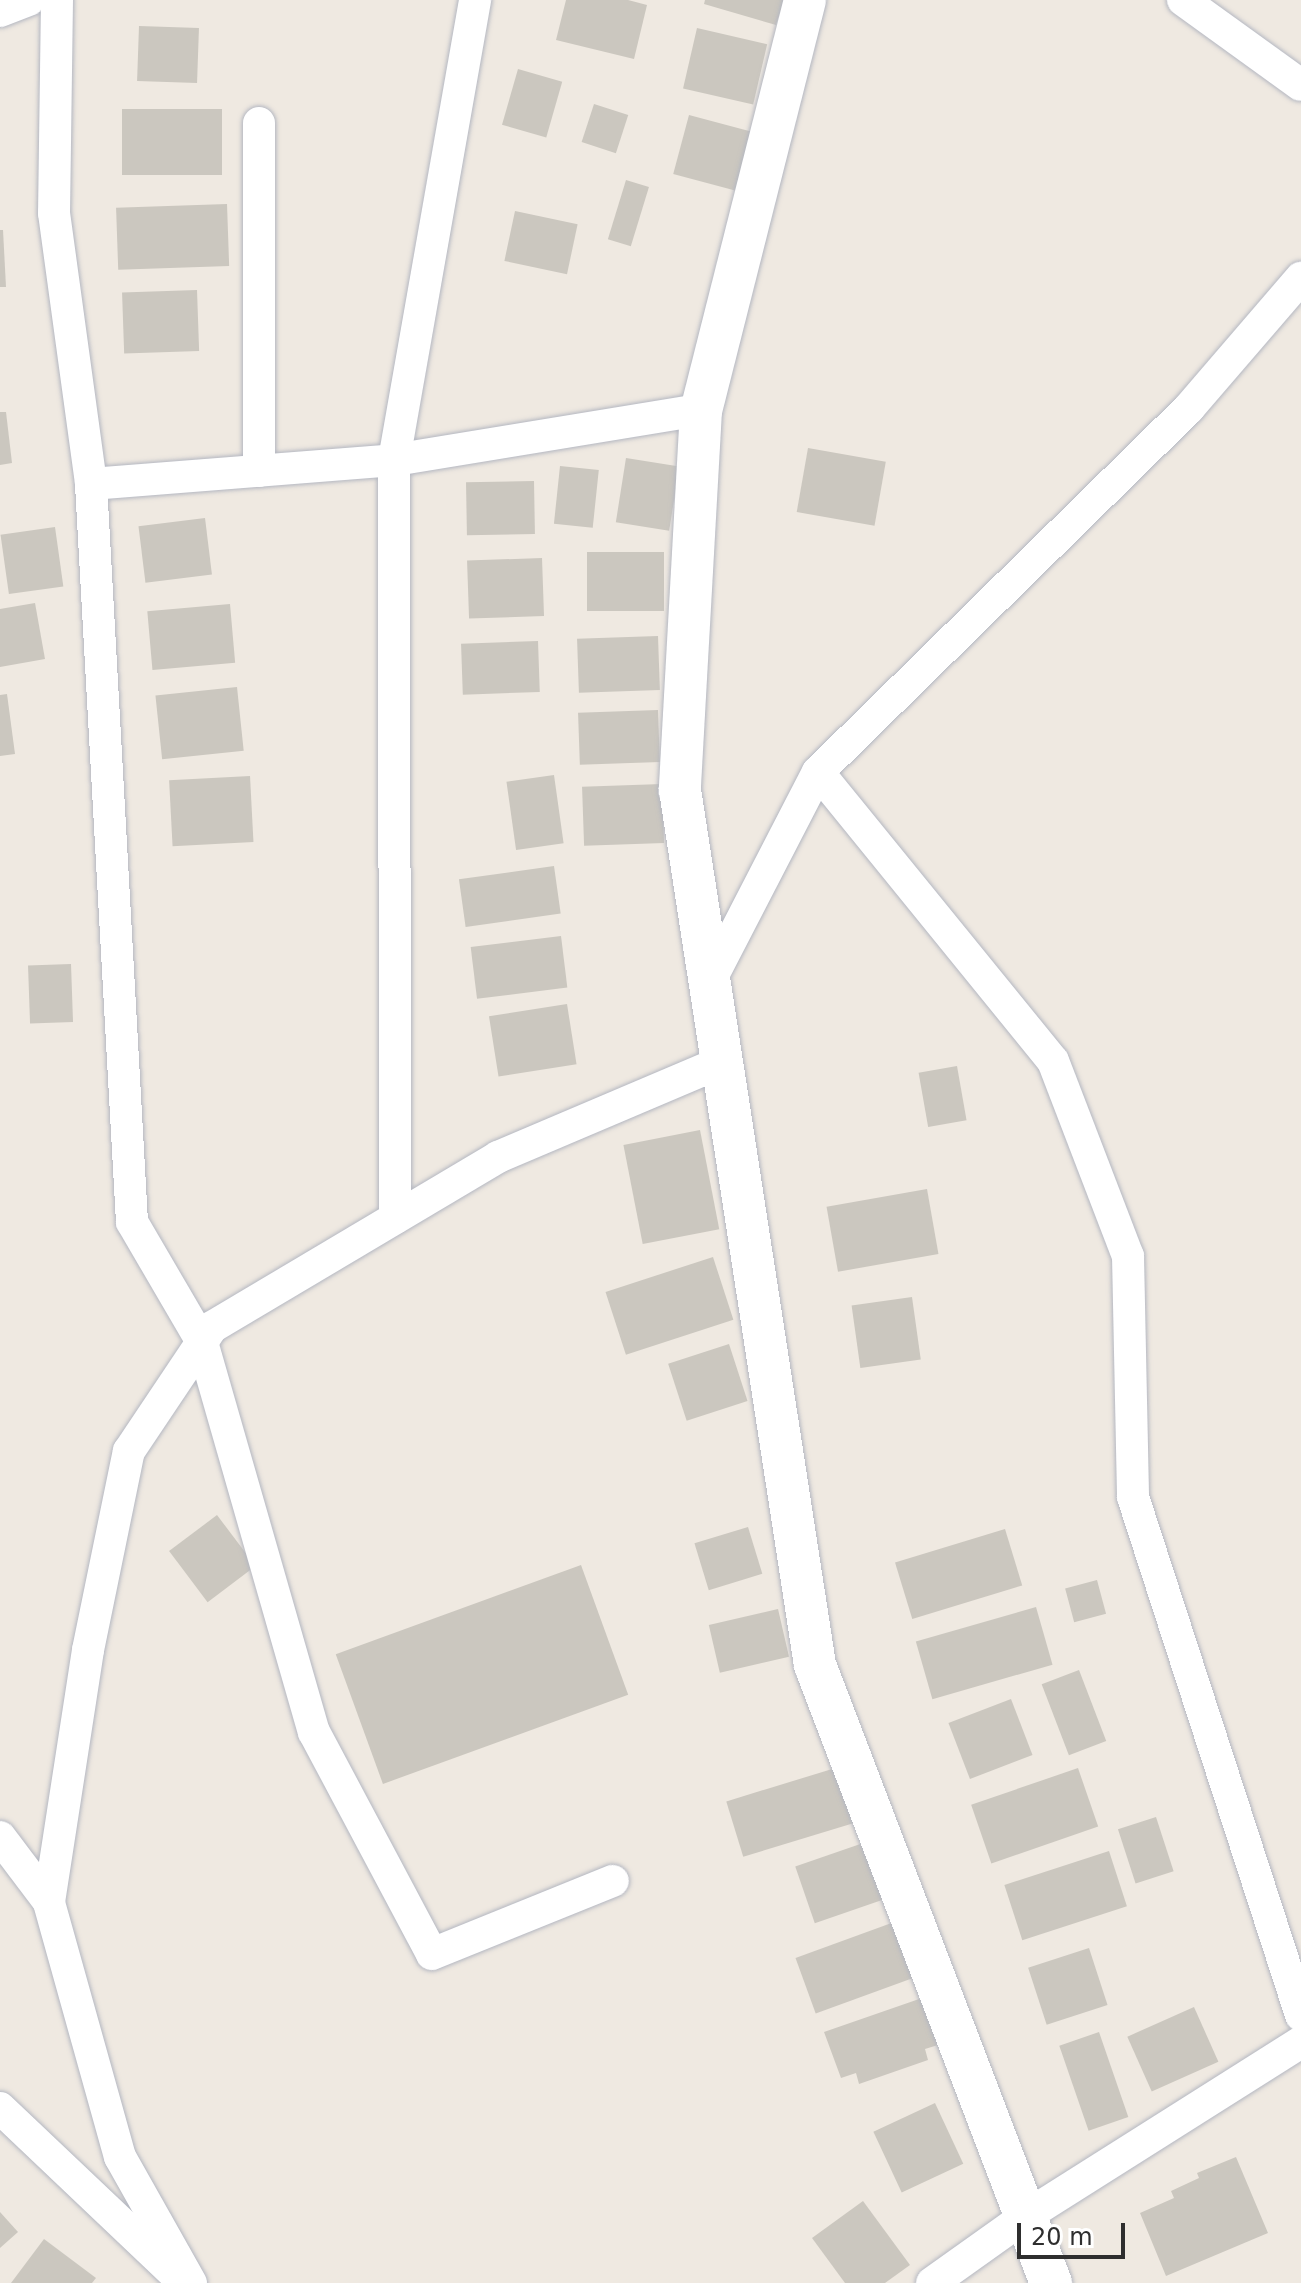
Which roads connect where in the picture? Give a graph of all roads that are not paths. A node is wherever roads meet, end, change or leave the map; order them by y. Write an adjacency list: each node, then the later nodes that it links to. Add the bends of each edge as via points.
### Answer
1 (29, 0): 6 (street)
2 (57, 0): 13 (street, via 54,213)
3 (475, 0): 11 (street)
4 (805, 0): 10 (street)
5 (1183, 0): 7 (street)
6 (0, 11)
7 (1301, 85)
8 (259, 123): 12 (street)
9 (1301, 278): 14 (street, via 1189,408)
10 (701, 410): 11 (street); 15 (street, via 680,790)
11 (394, 460): 12 (street); 17 (street)
12 (259, 471): 13 (street)
13 (91, 484): 18 (street, via 132,1222)
14 (818, 772): 15 (street); 22 (street, via 1053,1061 1128,1256 1133,1497)
15 (709, 983): 16 (street)
16 (722, 1062): 17 (street, via 498,1157); 25 (street, via 815,1665)
17 (395, 1218): 18 (street, via 212,1327)
18 (202, 1342): 20 (street, via 314,1732 432,1954); 21 (street, via 129,1451 88,1650)
19 (0, 1837): 21 (street)
20 (613, 1881)
21 (49, 1902): 26 (street, via 120,2157)
22 (1301, 2015)
23 (1301, 2042): 25 (street)
24 (0, 2108): 26 (street)
25 (1026, 2216): 27 (street); 28 (street)
26 (188, 2283)
27 (932, 2283)
28 (1051, 2283)

